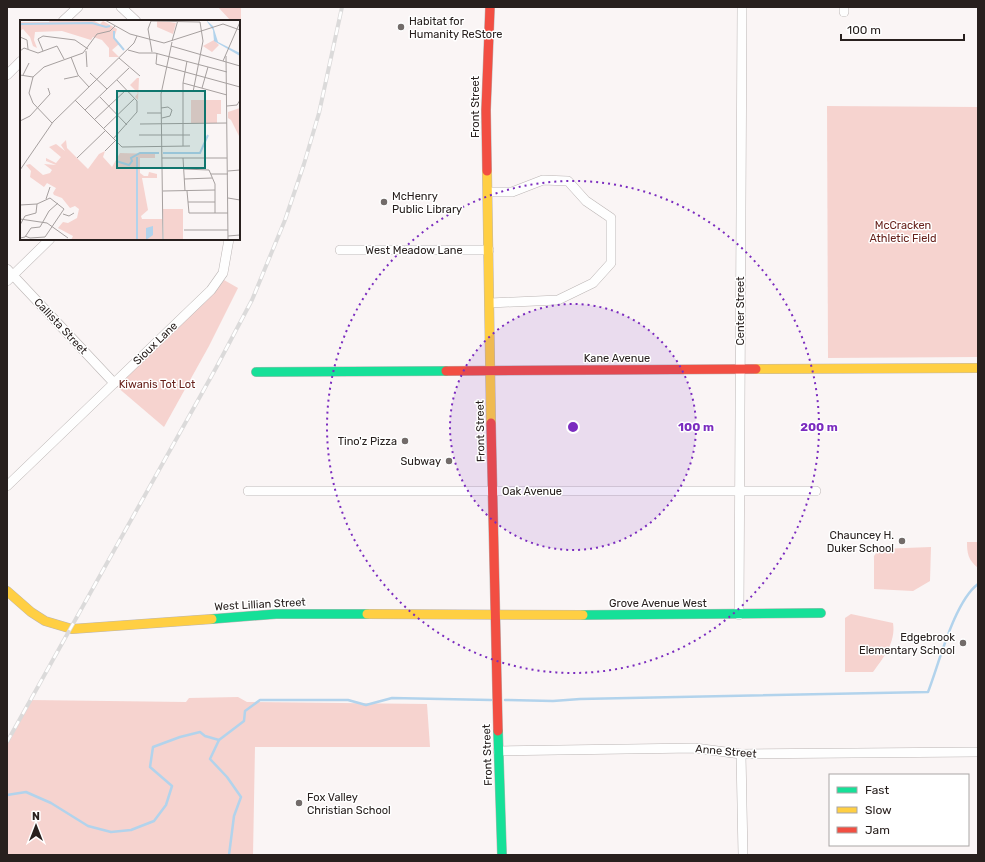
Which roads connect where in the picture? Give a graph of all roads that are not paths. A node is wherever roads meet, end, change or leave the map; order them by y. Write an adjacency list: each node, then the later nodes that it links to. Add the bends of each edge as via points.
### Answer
1 (78, 7): 5 (street)
2 (121, 7): 6 (street)
3 (490, 7): 9 (street, Front Street, via 486,110)
4 (742, 7): 17 (street, Center Street)
5 (64, 20)
6 (135, 20)
7 (20, 62): 8 (street)
8 (7, 75)
9 (488, 192): 13 (street, Front Street); 15 (street, via 512,192 542,180 568,180 586,201 611,218 611,263 593,283 558,300)
10 (49, 240): 14 (street)
11 (229, 240): 20 (street, Sioux Lane, via 223,273 211,290)
12 (340, 250): 13 (street, West Meadow Lane)
13 (489, 250): 15 (street, Front Street)
14 (9, 275): 20 (street, Callista Street)
15 (490, 303): 18 (street, Front Street)
16 (978, 368): 17 (street, Kane Avenue)
17 (739, 369): 18 (street, Kane Avenue); 25 (street, Center Street)
18 (491, 371): 19 (street, Kane Avenue); 23 (street, Front Street)
19 (256, 372)
20 (114, 382): 21 (street, Sioux Lane)
21 (7, 486)
22 (248, 491): 23 (street, Oak Avenue)
23 (493, 491): 25 (street, Oak Avenue); 29 (street, Front Street)
24 (816, 491): 25 (street, Oak Avenue)
25 (740, 492): 28 (street, Center Street)
26 (7, 591): 29 (street, West Lillian Street, via 31,612 57,626 72,629 276,614)
27 (821, 613): 28 (street, Grove Avenue West)
28 (739, 614): 29 (street, Grove Avenue West)
29 (494, 615): 30 (street, Front Street)
30 (498, 751): 32 (street, Anne Street, via 695,748); 33 (street, Front Street)
31 (978, 752): 32 (street, Anne Street)
32 (741, 754): 34 (street)
33 (502, 855)
34 (743, 855)

